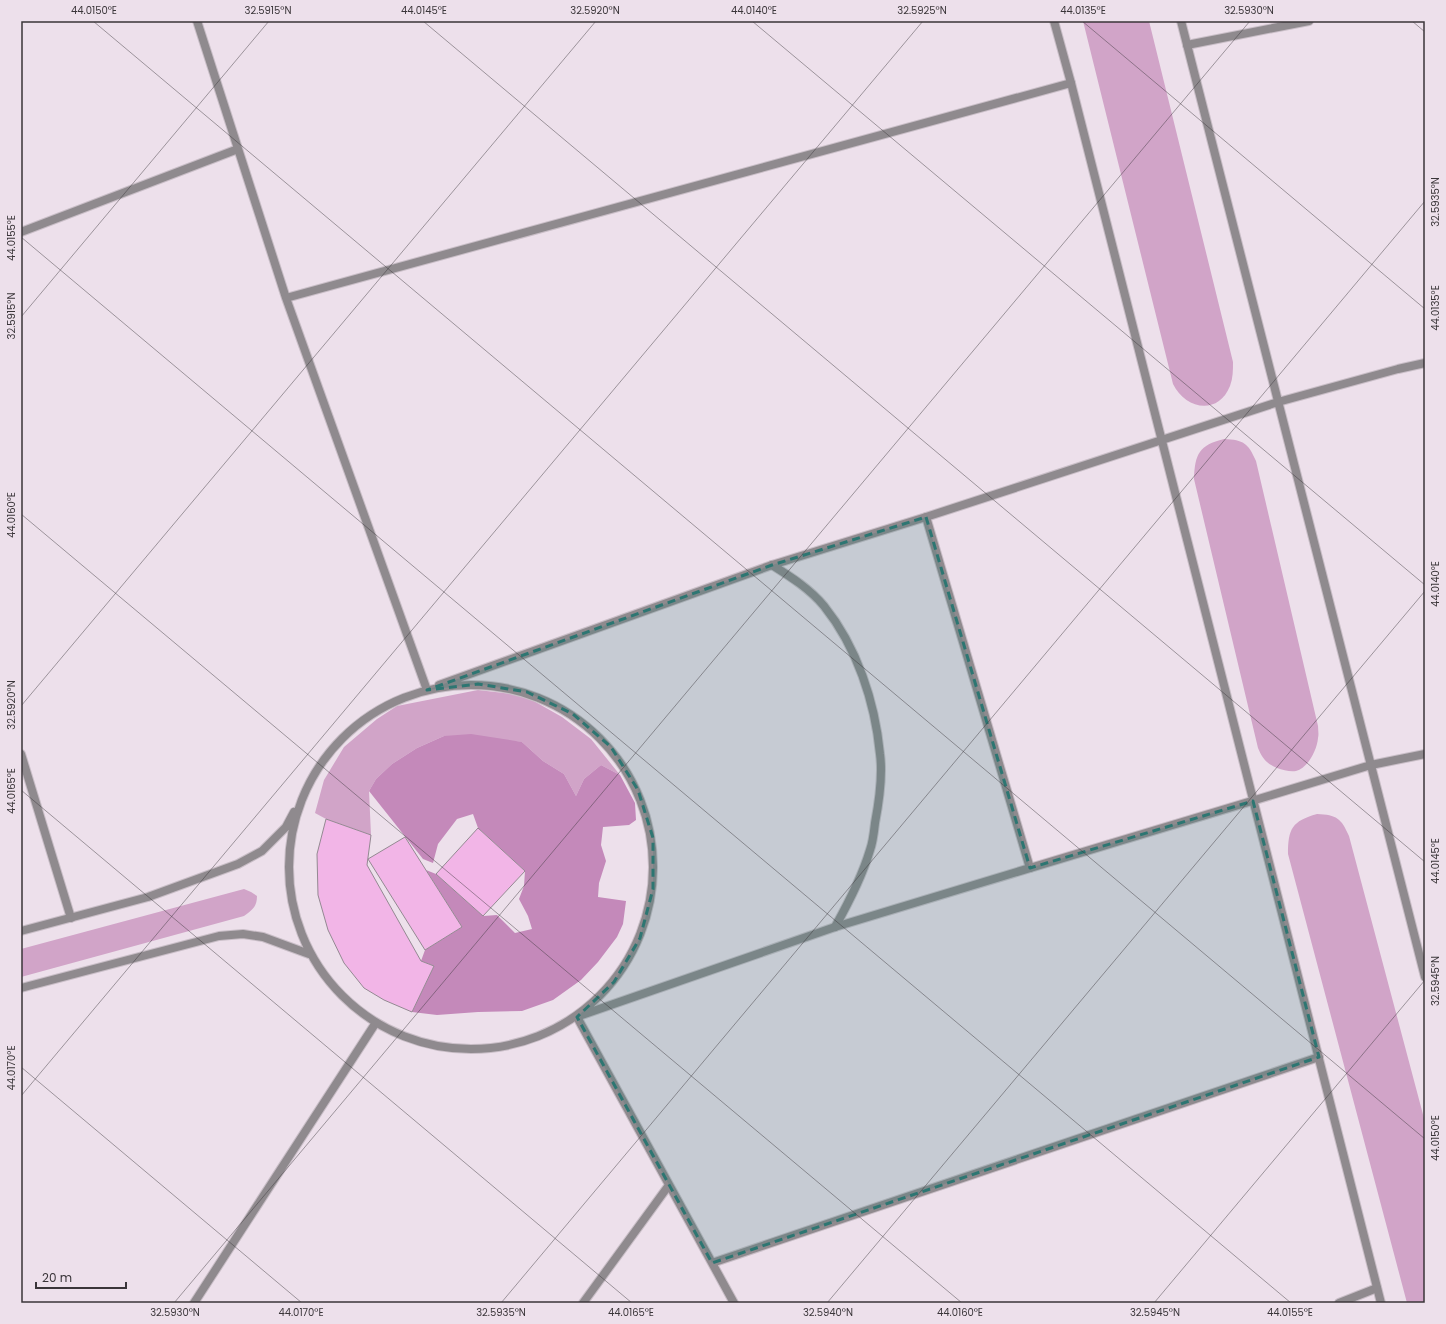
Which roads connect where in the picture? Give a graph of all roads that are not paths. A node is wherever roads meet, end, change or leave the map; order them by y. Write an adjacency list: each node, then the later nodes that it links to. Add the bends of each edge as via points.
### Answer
1 (197, 21): 7 (street)
2 (1054, 21): 6 (street)
3 (1181, 21): 5 (street)
4 (1309, 21): 5 (street)
5 (1187, 45): 11 (street)
6 (1070, 83): 9 (street); 12 (street)
7 (238, 149): 8 (street); 9 (street)
8 (21, 232)
9 (286, 298): 15 (street)
10 (1425, 364): 11 (street)
11 (1278, 402): 12 (street); 18 (street)
12 (1161, 439): 13 (street); 19 (street)
13 (926, 517): 14 (street); 21 (street)
14 (772, 565): 15 (street); 23 (street, via 800,583 824,606 845,636 861,672 873,712 880,755 879,800 871,849 853,894)
15 (427, 690): 20 (street, via 386,705 349,731 320,764); 28 (street, via 478,684 527,692 573,714 611,747 638,790 652,838 653,889 640,938 614,982)
16 (21, 754): 22 (street)
17 (1425, 754): 18 (street)
18 (1371, 765): 19 (street); 26 (street)
19 (1253, 801): 21 (street); 30 (street)
20 (300, 803): 22 (street, via 286,827 262,851 238,864 148,897); 25 (street, via 290,841 288,880 294,918)
21 (1030, 868): 23 (street)
22 (71, 918): 24 (street)
23 (836, 927): 28 (street)
24 (21, 931)
25 (309, 954): 27 (street, via 263,936 219,936); 29 (street, via 338,993)
26 (1425, 977)
27 (21, 988)
28 (577, 1017): 29 (street, via 530,1041 477,1050 424,1045); 31 (street)
29 (375, 1024): 34 (street)
30 (1319, 1057): 32 (street); 33 (street)
31 (669, 1185): 32 (street); 35 (street)
32 (712, 1263): 36 (street)
33 (1377, 1288): 37 (street); 38 (street)
34 (194, 1303)
35 (583, 1303)
36 (734, 1303)
37 (1339, 1303)
38 (1381, 1303)

